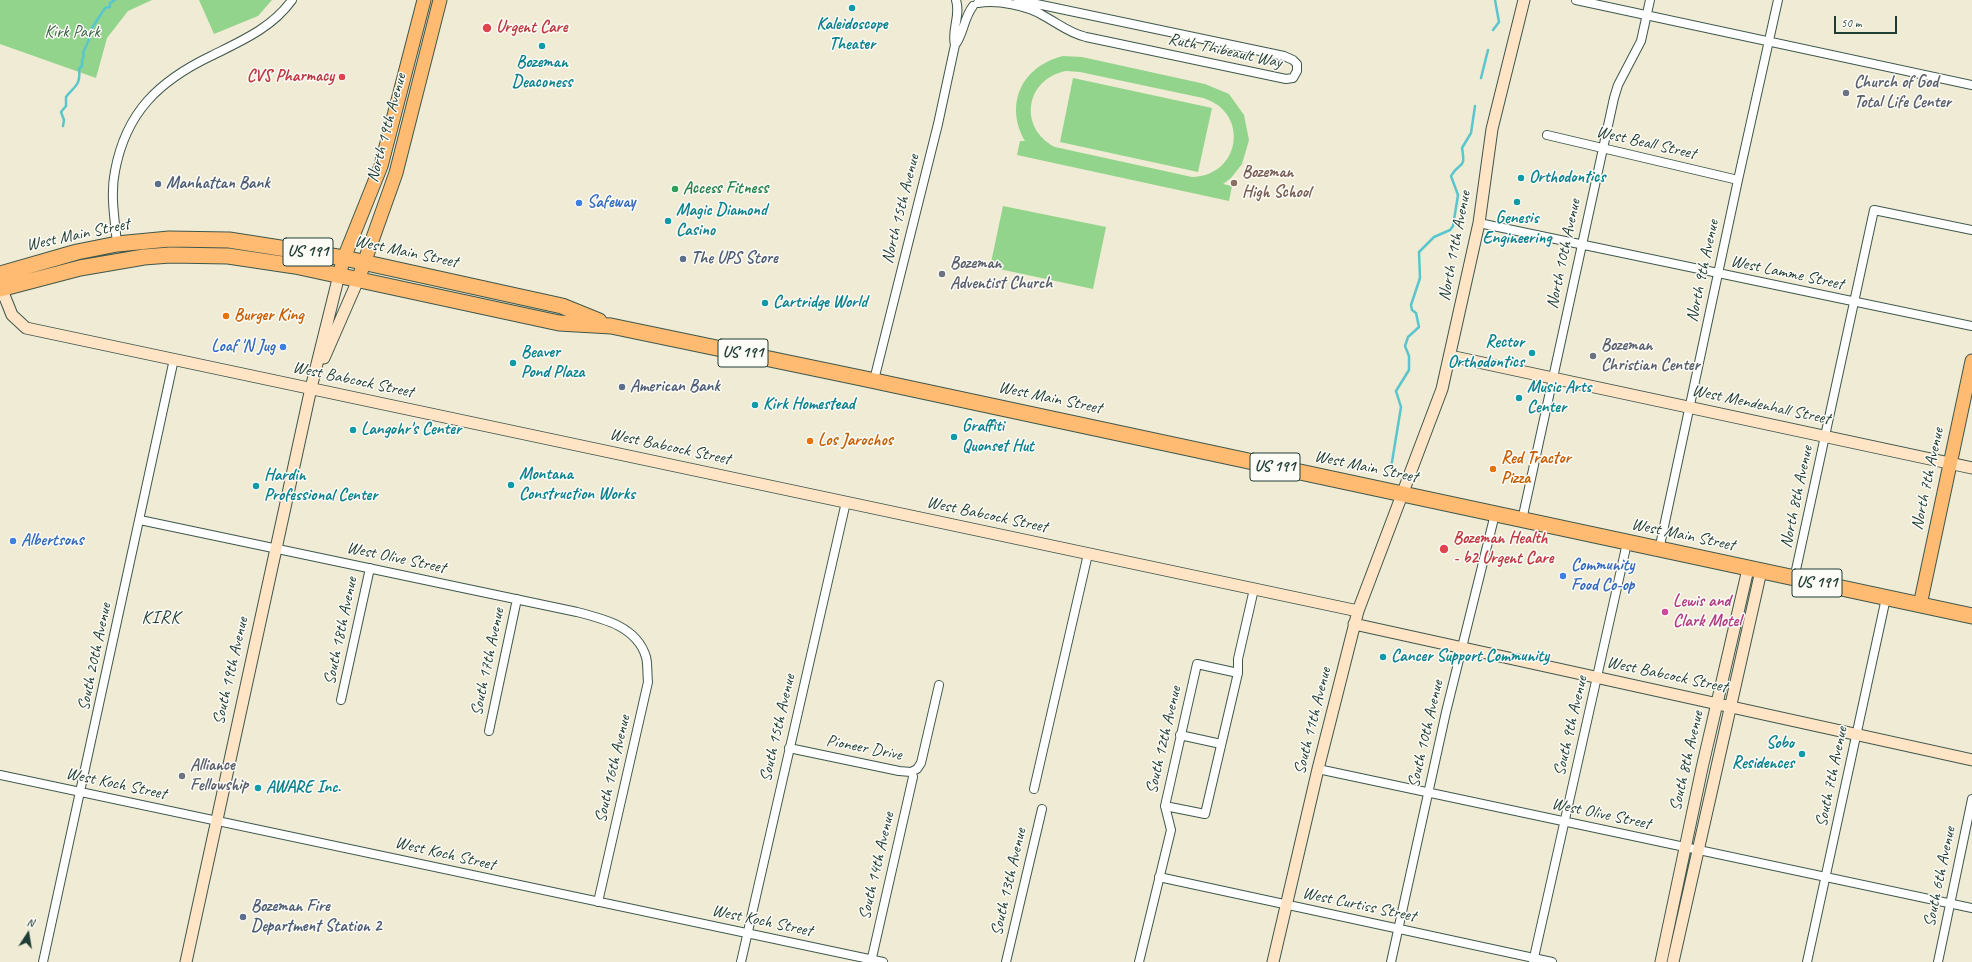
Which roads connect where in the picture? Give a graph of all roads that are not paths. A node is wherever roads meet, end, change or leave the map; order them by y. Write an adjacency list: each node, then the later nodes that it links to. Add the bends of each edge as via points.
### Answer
1 (292, 0): 20 (street, via 274,20 245,39 179,72 162,85 134,116 123,140 114,172 113,204)
2 (424, 0): 22 (main road, North 19th Avenue, via 381,166)
3 (440, 0): 23 (main road, North 19th Avenue, via 396,173)
4 (956, 0): 10 (street, via 963,5); 13 (street, North 15th Avenue, via 958,11 953,37)
5 (1018, 0): 10 (street, Ruth Thibeault Way, via 1284,56 1297,64 1297,71 1293,78 1286,79 1086,37 1070,32 1034,11 994,2)
6 (1524, 0): 18 (street, North 11th Avenue, via 1492,129)
7 (1576, 0): 11 (street)
8 (1650, 0): 11 (street, North 10th Avenue)
9 (1778, 0): 12 (street, North 9th Avenue)
10 (977, 3): 13 (street, North 15th Avenue, via 964,20)
11 (1647, 15): 12 (street); 16 (street, North 10th Avenue, via 1641,41 1618,85)
12 (1770, 42): 14 (street); 17 (street, North 9th Avenue)
13 (955, 45): 35 (street, North 15th Avenue, via 938,124)
14 (1972, 85)
15 (1547, 135): 16 (street, West Beall Street)
16 (1602, 148): 17 (street, West Beall Street); 21 (street, North 10th Avenue)
17 (1738, 180): 24 (street, North 9th Avenue)
18 (1479, 223): 21 (street, West Lamme Street); 31 (street, North 11th Avenue)
19 (1972, 230): 28 (street, North 8th Avenue, via 1874,210)
20 (117, 244): 22 (highway, West Main Street / US 191, via 170,239 229,240); 27 (highway, West Main Street / US 191, via 77,252)
21 (1582, 245): 24 (street, West Lamme Street); 34 (street, North 10th Avenue)
22 (344, 258): 23 (highway, West Main Street / US 191); 25 (main road, South 19th Avenue)
23 (364, 262): 26 (main road, South 19th Avenue); 29 (highway, West Main Street / US 191, via 562,306)
24 (1719, 274): 28 (street, West Lamme Street); 37 (street, North 9th Avenue)
25 (339, 275): 26 (highway, West Main Street / US 191); 27 (highway, West Main Street / US 191, via 228,256 170,255 120,260); 36 (street, South 19th Avenue)
26 (358, 280): 29 (highway, West Main Street / US 191, via 559,323); 36 (street, South 19th Avenue)
27 (0, 284): 32 (street, West Babcock Street, via 12,315 26,328)
28 (1854, 303): 30 (street, West Lamme Street); 38 (street, North 8th Avenue)
29 (611, 326): 35 (highway, West Main Street / US 191)
30 (1972, 326)
31 (1450, 356): 34 (street, West Mendenhall Street); 41 (street, North 11th Avenue, via 1435,412)
32 (174, 359): 36 (street, West Babcock Street); 44 (street, South 20th Avenue)
33 (1972, 361): 39 (main road, North 7th Avenue)
34 (1552, 378): 37 (street, West Mendenhall Street); 45 (street, North 10th Avenue)
35 (874, 380): 41 (highway, West Main Street / US 191)
36 (311, 388): 42 (street, West Babcock Street); 47 (street, South 19th Avenue)
37 (1689, 407): 38 (street, West Mendenhall Street); 48 (street, North 9th Avenue)
38 (1825, 436): 39 (street, West Mendenhall Street); 52 (street, North 8th Avenue)
39 (1950, 463): 40 (street, West Mendenhall Street); 56 (main road, North 7th Avenue)
40 (1972, 468)
41 (1402, 494): 43 (highway, West Main Street / US 191); 57 (street, South 11th Avenue)
42 (846, 502): 49 (street, West Babcock Street); 72 (street, South 15th Avenue)
43 (1495, 514): 45 (highway, West Main Street / US 191); 61 (street, South 10th Avenue)
44 (140, 520): 47 (street, West Olive Street); 78 (street, South 20th Avenue)
45 (1522, 520): 46 (highway, West Main Street / US 191)
46 (1627, 542): 48 (highway, West Main Street / US 191); 63 (street, South 9th Avenue)
47 (277, 548): 50 (street, West Olive Street); 83 (street, South 19th Avenue)
48 (1659, 550): 51 (highway, West Main Street / US 191)
49 (1088, 554): 53 (street, West Babcock Street); 77 (street)
50 (370, 568): 55 (street, West Olive Street); 65 (street, South 18th Avenue)
51 (1754, 570): 52 (highway, West Main Street / US 191); 66 (street, South 8th Avenue); 67 (street, South 8th Avenue)
52 (1794, 579): 54 (highway, West Main Street / US 191)
53 (1254, 589): 57 (street, West Babcock Street); 62 (street, via 1238,659)
54 (1886, 598): 56 (highway, West Main Street / US 191); 69 (street, South 7th Avenue)
55 (517, 599): 60 (street, West Olive Street, via 604,618 625,629); 68 (street, South 17th Avenue)
56 (1920, 605): 58 (highway, West Main Street)
57 (1358, 611): 59 (street, South 11th Avenue)
58 (1972, 616)
59 (1354, 624): 61 (street, West Babcock Street); 74 (street, South 11th Avenue)
60 (639, 643): 89 (street, South 16th Avenue, via 646,658 648,682)
61 (1463, 648): 63 (street, West Babcock Street); 79 (street, South 10th Avenue)
62 (1238, 673): 70 (street, South 12th Avenue, via 1197,664); 71 (street)
63 (1598, 678): 66 (street, West Babcock Street); 84 (street, South 9th Avenue)
64 (939, 684): 72 (street, Pioneer Drive, via 922,759 917,769 911,772 890,770)
65 (341, 700)
66 (1717, 704): 67 (street, West Babcock Street); 85 (street, South 8th Avenue)
67 (1731, 707): 69 (street, West Babcock Street); 86 (street, South 8th Avenue)
68 (489, 731)
69 (1856, 734): 73 (street, West Babcock Street); 88 (street, South 7th Avenue)
70 (1180, 735): 71 (street); 81 (street, South 12th Avenue)
71 (1221, 744): 81 (street, via 1205,814)
72 (789, 748): 94 (street, South 15th Avenue)
73 (1972, 760)
74 (1318, 769): 79 (street, West Olive Street); 91 (street, South 11th Avenue)
75 (0, 775): 78 (street, West Koch Street)
76 (913, 777): 96 (street, South 14th Avenue)
77 (1034, 788)
78 (81, 791): 83 (street, West Koch Street); 97 (street, South 20th Avenue)
79 (1428, 792): 84 (street, West Olive Street); 93 (street, South 10th Avenue)
80 (1972, 799): 90 (street, South 6th Avenue)
81 (1165, 806): 87 (street, South 12th Avenue, via 1171,830)
82 (1042, 809): 101 (street, South 13th Avenue)
83 (217, 821): 89 (street, West Koch Street); 98 (street, South 19th Avenue)
84 (1564, 821): 85 (street, West Olive Street); 95 (street, South 9th Avenue)
85 (1685, 847): 86 (street, West Olive Street); 106 (street, South 8th Avenue)
86 (1698, 850): 88 (street, West Olive Street); 107 (street, South 8th Avenue)
87 (1159, 877): 91 (street, West Curtiss Street); 102 (street, South 12th Avenue)
88 (1825, 877): 90 (street, West Olive Street); 108 (street, South 7th Avenue)
89 (598, 902): 94 (street, West Koch Street)
90 (1950, 903): 92 (street, West Olive Street); 109 (street, South 6th Avenue)
91 (1287, 905): 93 (street, West Curtiss Street); 103 (street, South 11th Avenue)
92 (1972, 908)
93 (1398, 929): 95 (street, West Curtiss Street); 104 (street, South 10th Avenue)
94 (747, 934): 96 (street, West Koch Street); 99 (street, South 15th Avenue)
95 (1533, 960): 105 (street, West Curtiss Street)
96 (872, 961): 100 (street, West Koch Street)
97 (43, 962)
98 (186, 962)
99 (741, 962)
100 (883, 962)
101 (1006, 962)
102 (1139, 962)
103 (1273, 962)
104 (1390, 962)
105 (1552, 962)
106 (1660, 962)
107 (1673, 962)
108 (1807, 962)
109 (1938, 962)

